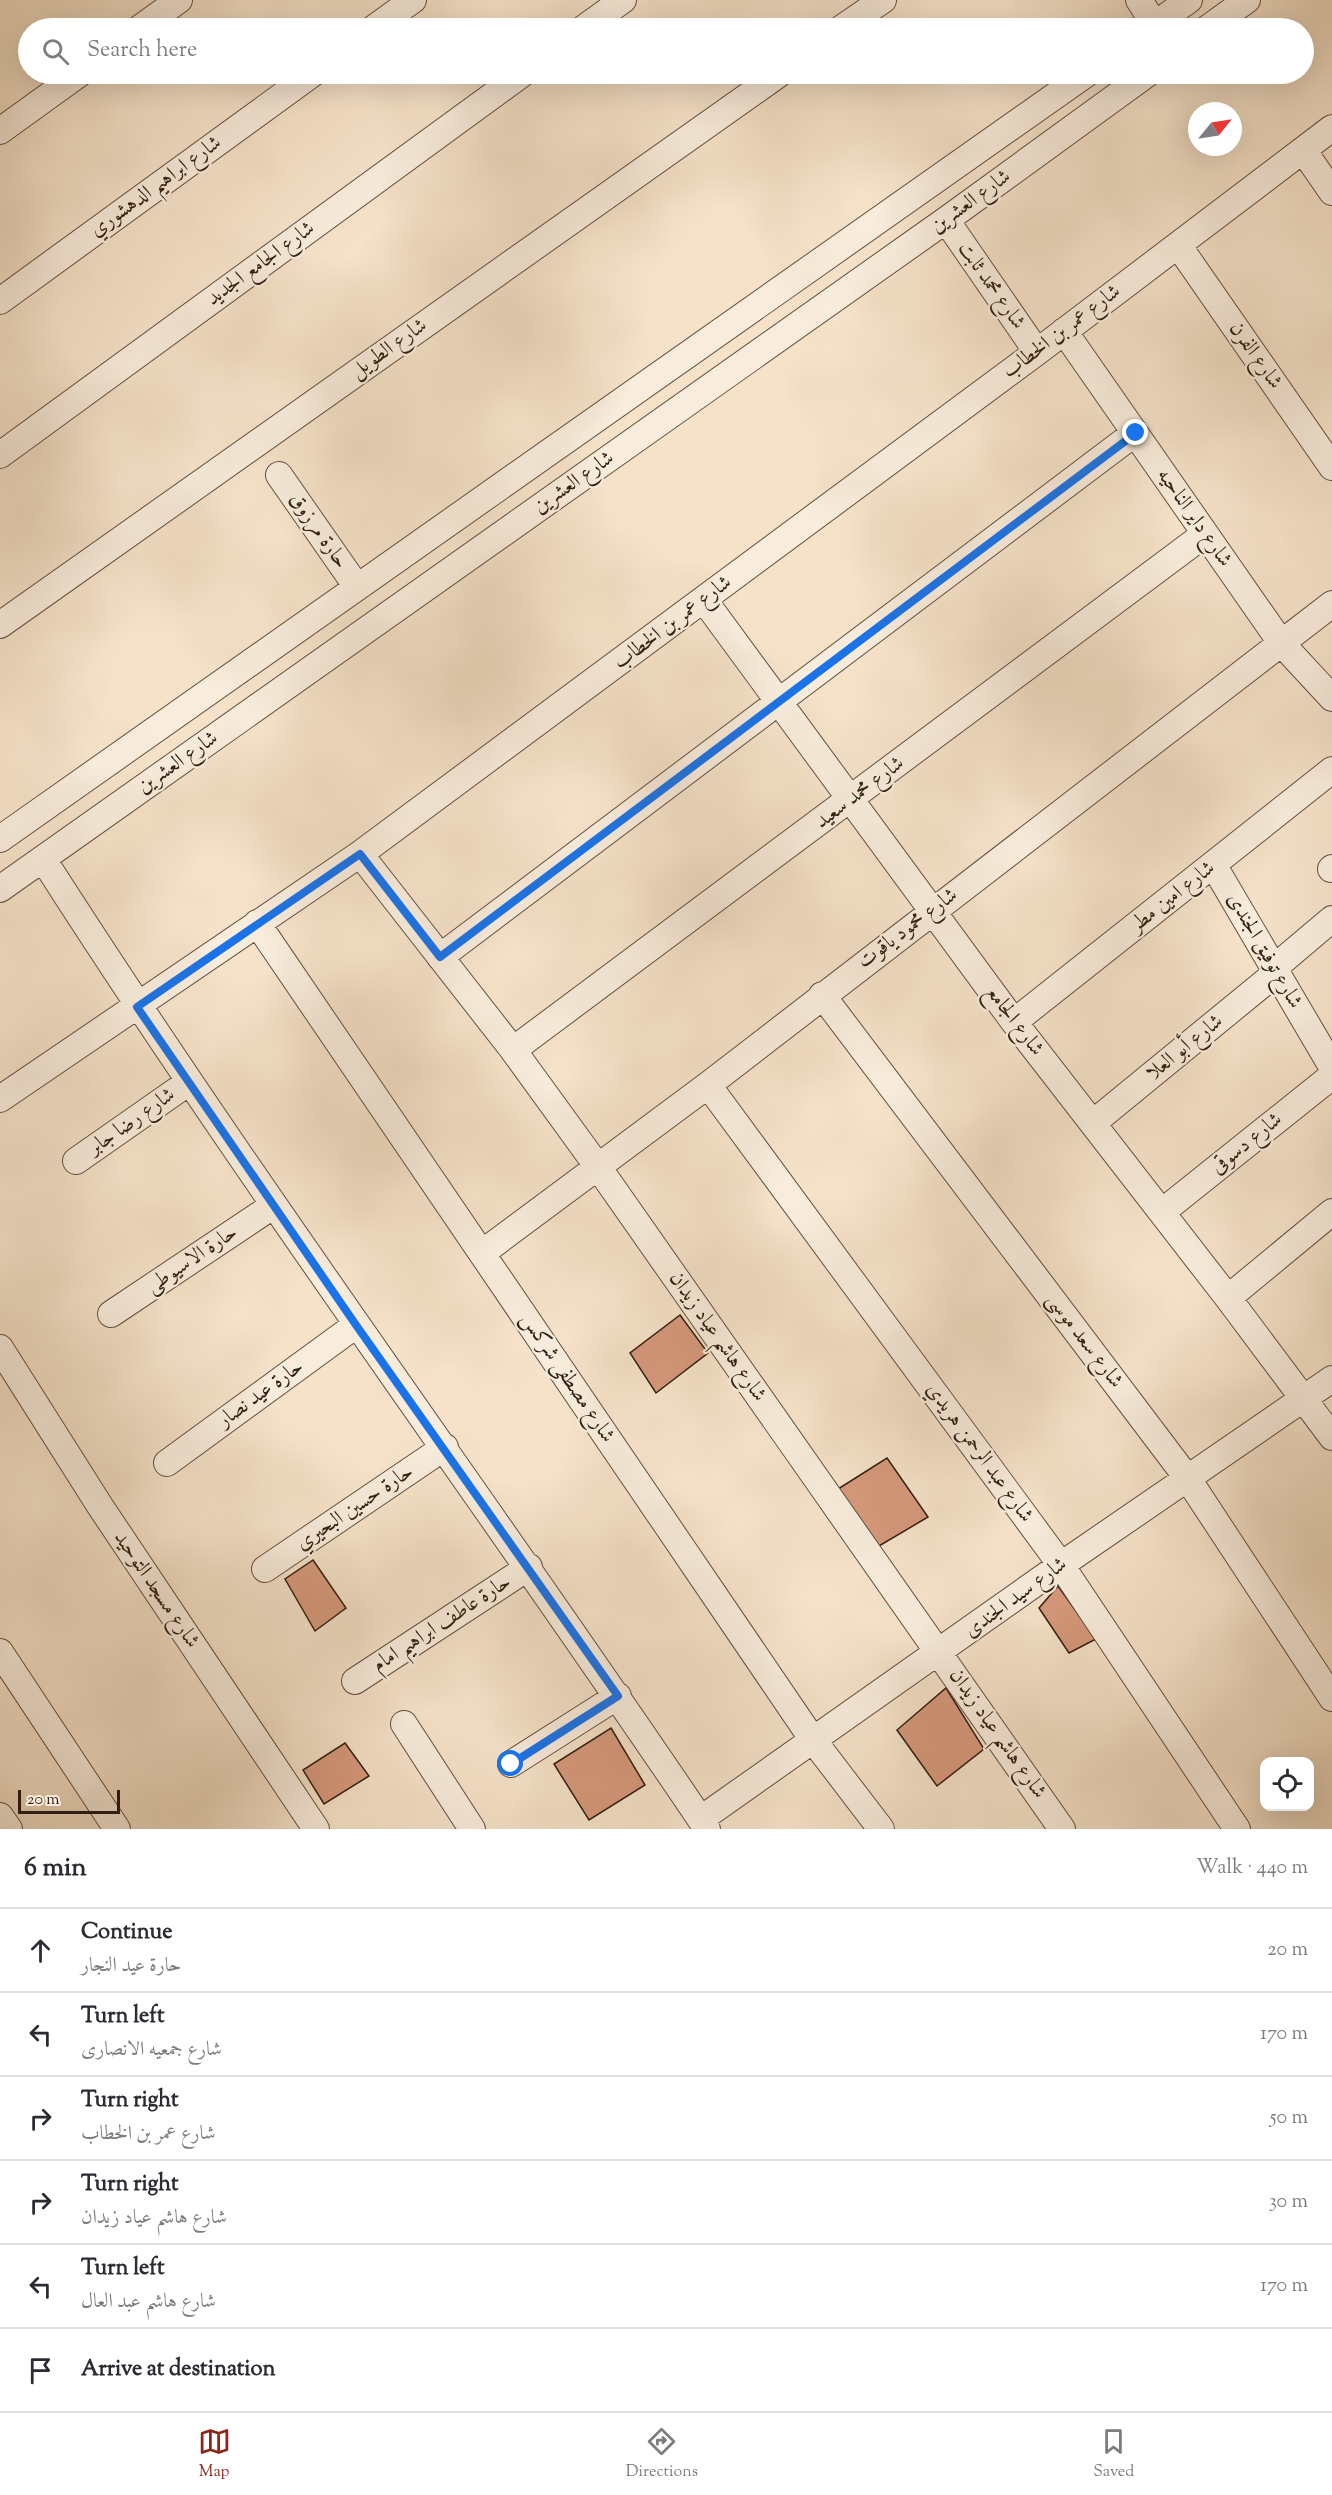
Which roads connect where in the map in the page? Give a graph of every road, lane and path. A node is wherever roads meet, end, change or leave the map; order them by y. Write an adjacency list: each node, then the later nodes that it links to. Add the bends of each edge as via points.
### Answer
1 (180, 0): 8 (street)
2 (413, 0): 9 (street)
3 (623, 0): 10 (street)
4 (883, 0): 11 (street)
5 (1138, 0): 12 (street)
6 (1189, 0): 13 (street)
7 (1247, 0): 14 (street)
8 (154, 18)
9 (388, 18)
10 (598, 18)
11 (857, 18)
12 (1147, 18)
13 (1164, 18)
14 (1222, 18)
15 (65, 84): 22 (street)
16 (298, 84): 27 (street, شارع ابراهيم الدهشوري)
17 (508, 84): 31 (street, شارع الجامع الجديد)
18 (765, 84): 38 (street, شارع الطويل)
19 (1072, 84): 35 (street, شارع العشرين)
20 (1133, 84): 25 (street, شارع العشرين)
21 (1332, 128): 23 (street, شارع عمر بن الخطاب)
22 (0, 131)
23 (1303, 150): 24 (street); 26 (street, شارع عمر بن الخطاب)
24 (1332, 192)
25 (945, 220): 29 (street, شارع محمد ثابت); 46 (street, شارع العشرين)
26 (1178, 245): 28 (street, شارع عمر بن الخطاب); 32 (street, شارع الفرن)
27 (0, 301)
28 (1064, 331): 29 (street, شارع عمر بن الخطاب); 30 (street, شارع داير الناحيه)
29 (1037, 352): 36 (street, شارع عمر بن الخطاب)
30 (1136, 433): 34 (street, شارع داير الناحيه); 41 (street)
31 (0, 455)
32 (1332, 467)
33 (279, 476): 35 (street, حارة مرزوق)
34 (1205, 534): 39 (street, شارع داير الناحيه); 43 (street, شارع محمد سعيد)
35 (357, 587): 44 (street, شارع العشرين)
36 (704, 600): 41 (street, شارع الجامع); 45 (street, شارع عمر بن الخطاب)
37 (1332, 604): 39 (street, شارع محمود ياقوت)
38 (0, 626)
39 (1282, 644): 40 (street, شارع داير الناحيه); 49 (street, شارع محمود ياقوت)
40 (1332, 698)
41 (779, 703): 43 (street, شارع الجامع); 52 (street)
42 (1332, 770): 47 (street, شارع امين مطر)
43 (850, 800): 49 (street, شارع الجامع); 57 (street, شارع محمد سعيد)
44 (0, 838)
45 (360, 854): 51 (street, شارع عمر بن الخطاب); 52 (street, شارع هاشم عياد زيدان)
46 (43, 859): 48 (street, شارع العشرين); 55 (street)
47 (1214, 866): 53 (street, شارع توفيق الجندى); 56 (street, شارع امين مطر)
48 (0, 889)
49 (932, 911): 54 (street, شارع محمود ياقوت); 56 (street, شارع الجامع)
50 (1332, 919): 53 (street, شارع أبو العلا)
51 (257, 923): 55 (street, شارع عمر بن الخطاب); 69 (street, شارع مصطفى شركس)
52 (440, 957): 57 (street, شارع هاشم عياد زيدان)
53 (1275, 970): 58 (street, شارع توفيق الجندى); 63 (street, شارع أبو العلا)
54 (822, 995): 61 (street, شارع محمود ياقوت); 79 (street, شارع سعد موسى)
55 (137, 1007): 60 (street); 62 (street, شارع عمر بن الخطاب)
56 (1014, 1022): 63 (street, شارع الجامع)
57 (513, 1050): 65 (street, شارع هاشم عياد زيدان)
58 (1332, 1067)
59 (1332, 1076): 67 (street, شارع دسوقى)
60 (189, 1083): 64 (street, شارع رضا جابر); 66 (street)
61 (708, 1085): 65 (street, شارع محمود ياقوت); 80 (street, شارع عبد الرحمن هريدي)
62 (0, 1098)
63 (1093, 1123): 67 (street, شارع الجامع)
64 (75, 1161)
65 (598, 1167): 69 (street, شارع محمود ياقوت); 84 (street, شارع هاشم عياد زيدان)
66 (274, 1205): 71 (street, حارة الاسيوطى); 72 (street)
67 (1162, 1212): 70 (street, شارع الجامع)
68 (1332, 1212): 70 (street)
69 (483, 1253): 89 (street, شارع مصطفى شركس)
70 (1228, 1298): 75 (street, شارع الجامع)
71 (111, 1314)
72 (356, 1325): 77 (street); 78 (street, حارة عيد نصار)
73 (0, 1348): 95 (street, شارع مسجد التوحيد, via 100,1506)
74 (1332, 1379): 75 (street, شارع سيد الجندى)
75 (1304, 1400): 76 (street, شارع الجامع); 79 (street, شارع سيد الجندى)
76 (1332, 1437)
77 (445, 1447): 81 (street); 82 (street, حارة حسين البحيري)
78 (167, 1463)
79 (1188, 1479): 80 (street, شارع سيد الجندى); 87 (street, شارع سعد موسى)
80 (1061, 1565): 84 (street, شارع سيد الجندى); 99 (street, شارع عبد الرحمن هريدي)
81 (529, 1567): 85 (street, حارة عاطف ابراهيم امام); 86 (street)
82 (265, 1569)
83 (0, 1652): 94 (street)
84 (940, 1653): 89 (street, شارع سيد الجندى); 98 (street, شارع هاشم عياد زيدان)
85 (355, 1681)
86 (618, 1696): 90 (street); 92 (street)
87 (1332, 1698)
88 (404, 1724): 96 (street)
89 (813, 1740): 92 (street, شارع سيد الجندى); 97 (street, شارع مصطفى شركس)
90 (511, 1764)
91 (0, 1816): 93 (street)
92 (701, 1825)
93 (9, 1829)
94 (117, 1829)
95 (316, 1829)
96 (472, 1829)
97 (881, 1829)
98 (1062, 1829)
99 (1237, 1829)

